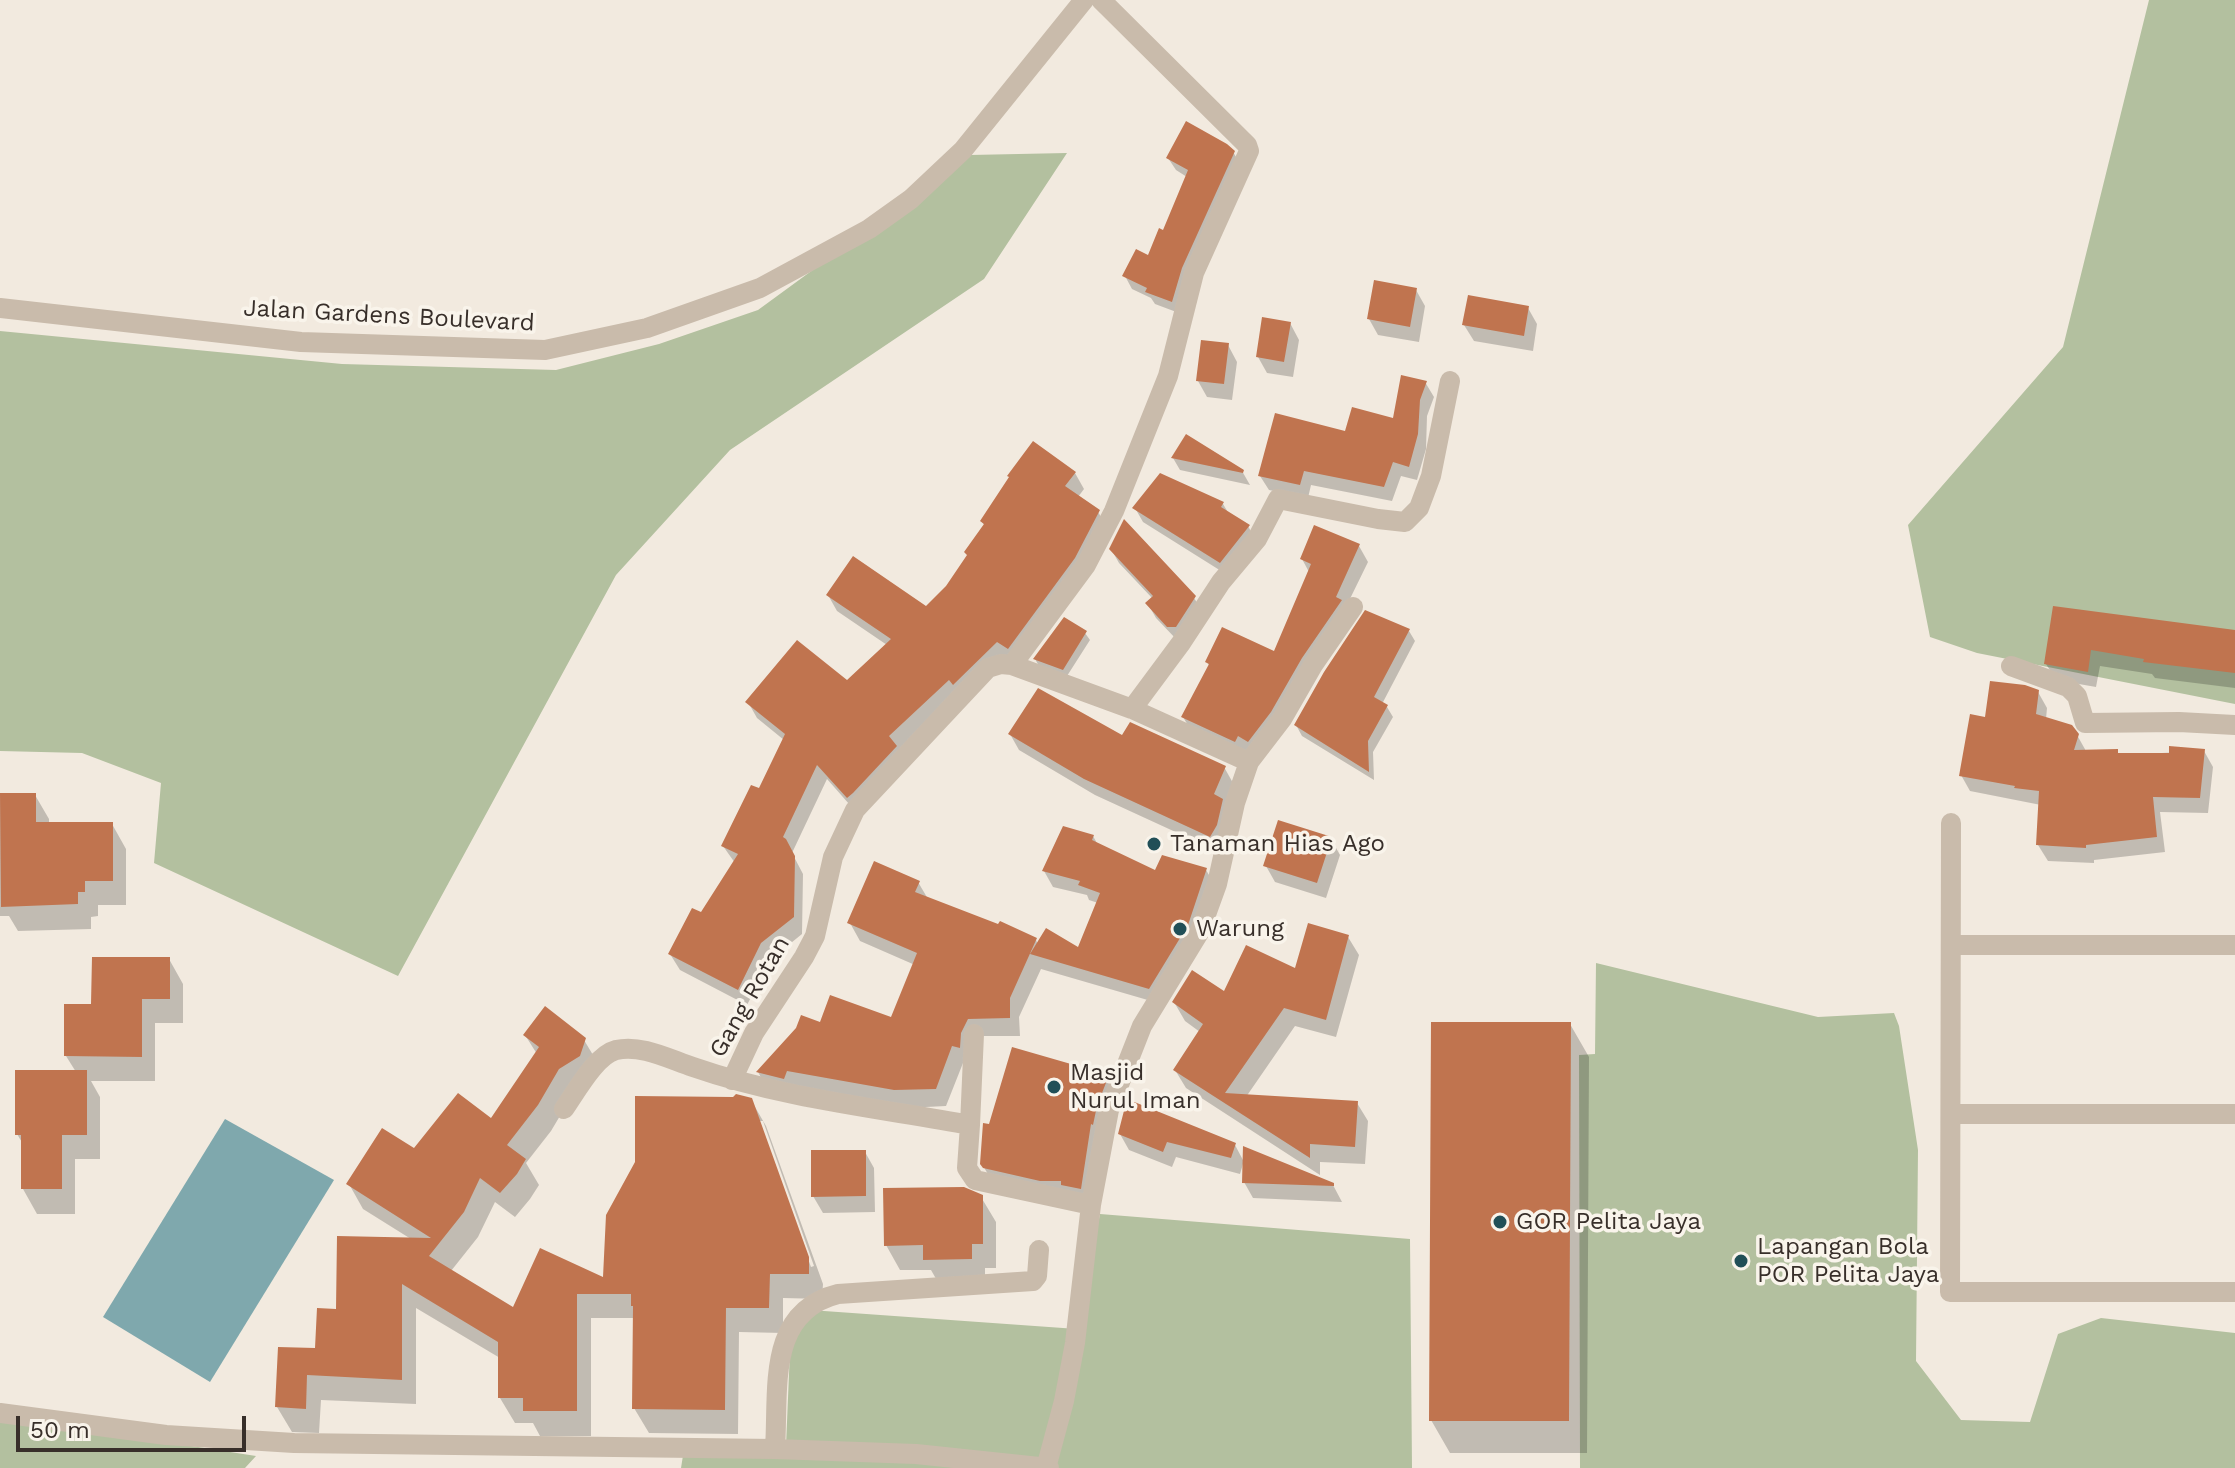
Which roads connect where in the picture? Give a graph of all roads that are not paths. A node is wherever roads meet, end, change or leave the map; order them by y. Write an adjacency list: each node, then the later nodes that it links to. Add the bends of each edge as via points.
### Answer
1 (1084, 0): 3 (street, Jalan Gardens Boulevard, via 963,150 911,199 869,229 760,288 647,328 530,350 301,342)
2 (1101, 0): 6 (street, via 1249,151 1194,273 1168,376 1114,511 1086,565)
3 (0, 308)
4 (1450, 381): 8 (street, via 1431,476 1419,508 1405,522 1278,499 1257,539)
5 (1353, 607): 10 (street)
6 (1012, 665): 8 (street); 15 (street, Gang Rotan, via 988,668 855,810 833,857 815,936 754,1033)
7 (2011, 666): 9 (street, via 2068,687 2079,700 2085,723)
8 (1132, 709): 10 (street)
9 (2235, 725)
10 (1249, 762): 20 (street, via 1200,931 1142,1026 1109,1110)
11 (1951, 823): 12 (street)
12 (1951, 945): 13 (street); 17 (street)
13 (2235, 945)
14 (974, 1034): 19 (street)
15 (732, 1080): 16 (street, via 639,1049 621,1049 606,1053); 19 (street, Gang Rotan)
16 (564, 1109)
17 (1951, 1114): 18 (street); 22 (street, via 1950,1292)
18 (2235, 1114)
19 (970, 1125): 20 (street, via 967,1168 975,1180)
20 (1091, 1205): 25 (street, via 1075,1343)
21 (1039, 1250): 24 (street, via 1033,1281 838,1294 805,1307 781,1351)
22 (2235, 1292)
23 (0, 1413): 24 (street, via 166,1435 294,1443)
24 (775, 1449): 25 (street, via 916,1454)
25 (1047, 1467)

